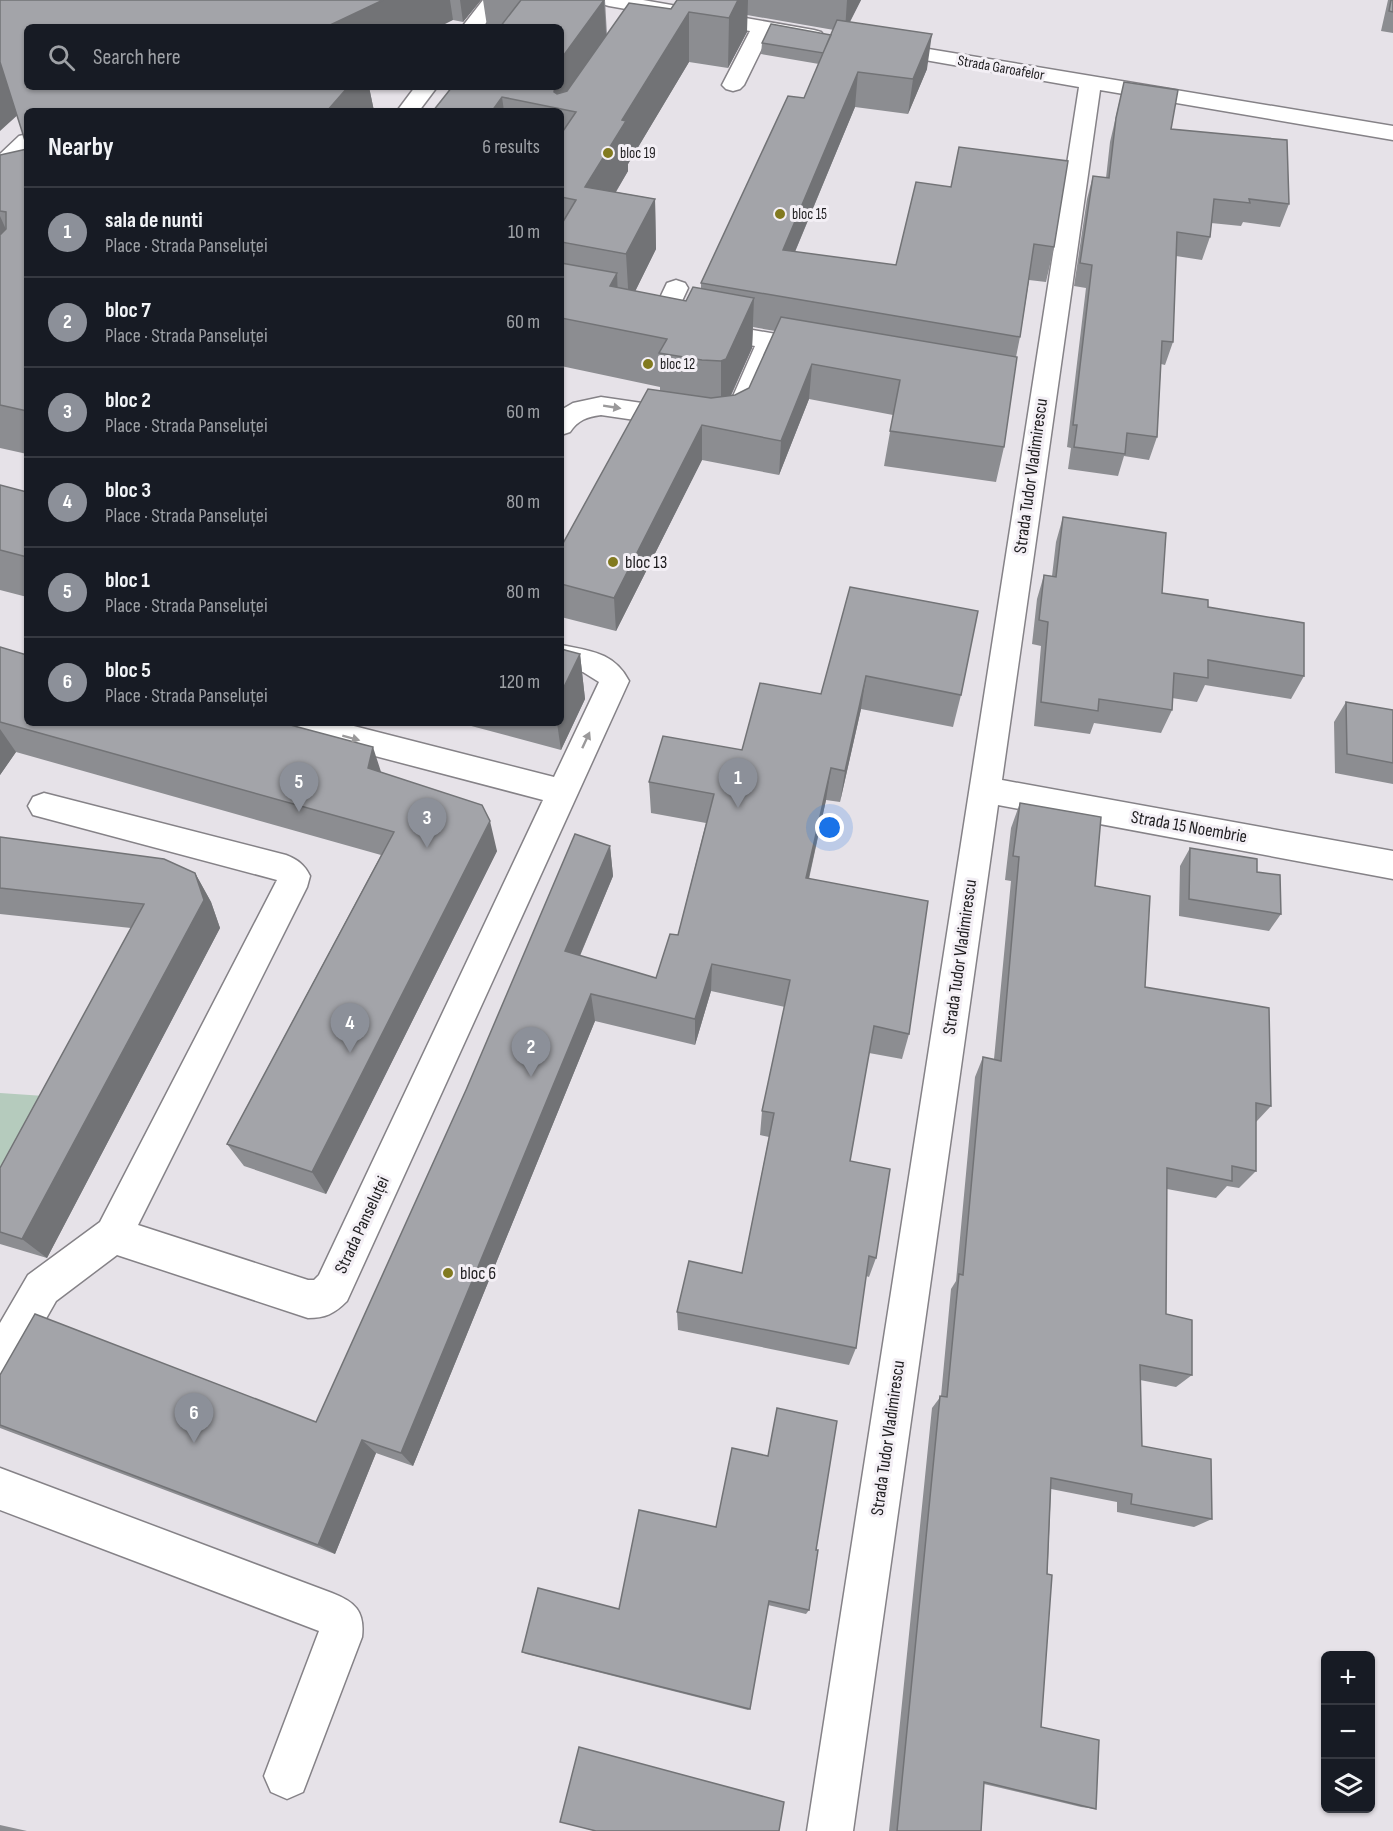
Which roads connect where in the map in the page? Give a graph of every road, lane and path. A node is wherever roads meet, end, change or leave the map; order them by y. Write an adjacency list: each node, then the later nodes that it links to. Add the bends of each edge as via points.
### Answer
1 (493, 0): 4 (street)
2 (609, 0): 3 (street)
3 (649, 8): 5 (street); 6 (street)
4 (474, 24)
5 (637, 26)
6 (762, 27): 7 (street); 10 (street)
7 (834, 39)
8 (869, 45): 9 (street, Strada Garoafelor)
9 (1090, 83): 13 (street, Strada Garoafelor); 22 (street, Strada Tudor Vladimirescu, via 1031,386)
10 (734, 85)
11 (424, 90): 12 (street)
12 (410, 108)
13 (1393, 133)
14 (24, 146): 15 (street)
15 (4, 177)
16 (676, 288): 17 (street, via 650,319)
17 (770, 341): 18 (street); 19 (street, one-way to 17, via 582,409 601,405 725,422 738,415)
18 (837, 353)
19 (564, 421)
20 (564, 657): 23 (street, Strada Panseluței, one-way to 20, via 614,681 610,672 598,665)
21 (307, 726): 23 (street, one-way to 23)
22 (985, 790): 25 (street, Strada 15 Noembrie); 30 (street, Strada Tudor Vladimirescu)
23 (561, 792): 26 (street, Strada Panseluței, via 333,1288 322,1299 308,1299)
24 (45, 806): 26 (street, via 286,869 294,876)
25 (1393, 864)
26 (113, 1235): 27 (street, via 42,1288)
27 (0, 1361)
28 (0, 1489): 29 (street, via 332,1614 342,1623)
29 (287, 1776)
30 (830, 1831)

